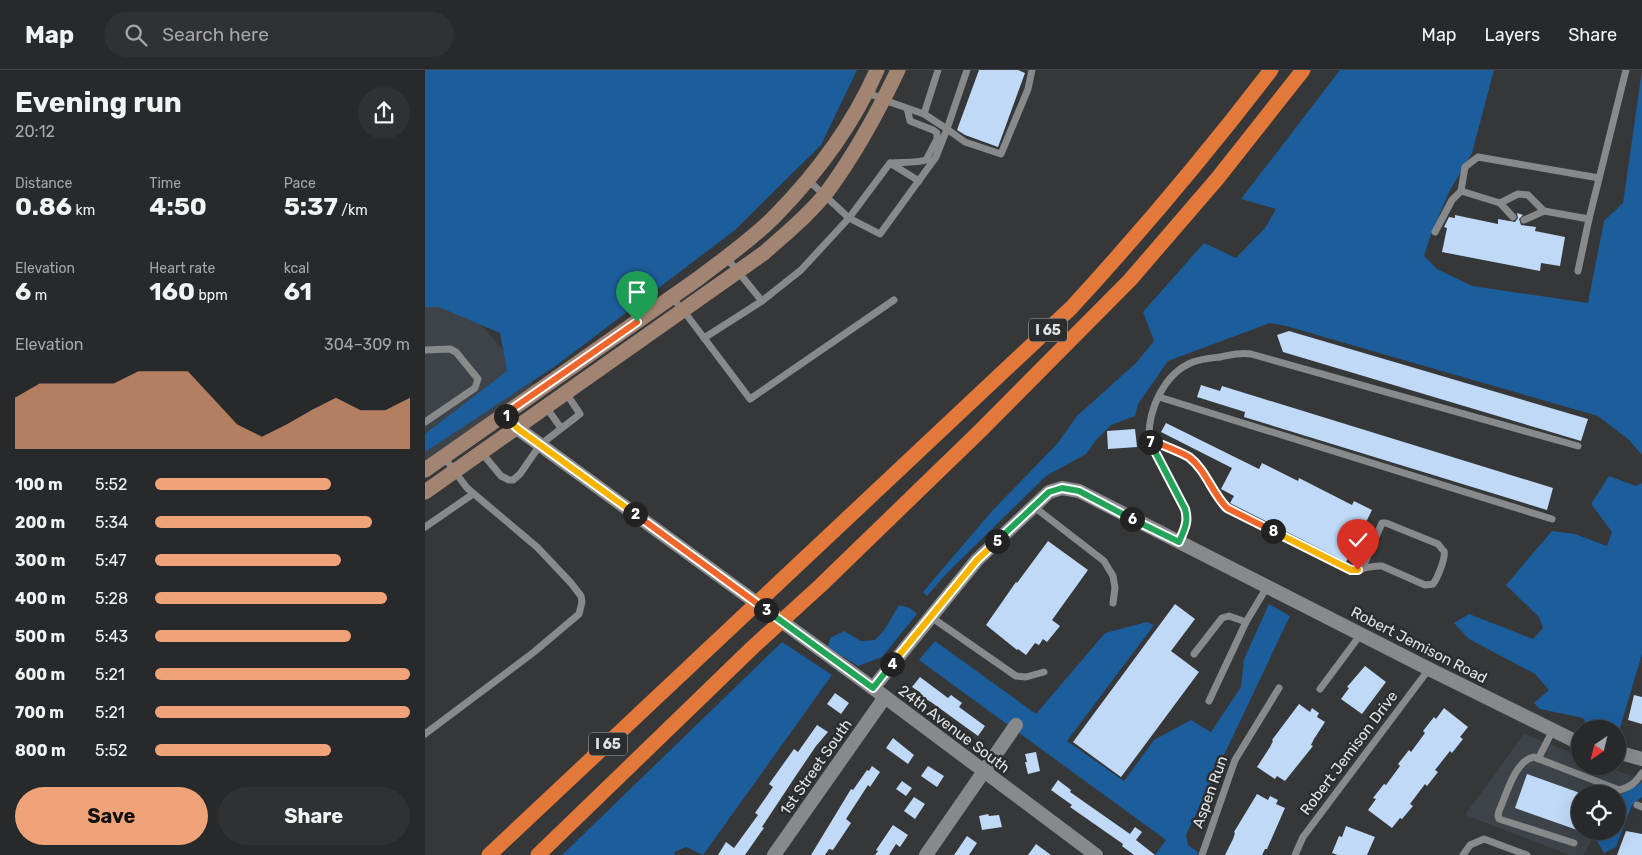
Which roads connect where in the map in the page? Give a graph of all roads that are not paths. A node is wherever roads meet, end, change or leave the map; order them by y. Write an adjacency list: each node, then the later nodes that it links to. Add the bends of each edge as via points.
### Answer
1 (877, 70): 9 (main road)
2 (898, 70): 10 (main road)
3 (937, 70): 12 (lane)
4 (967, 70): 13 (lane)
5 (1032, 70): 13 (lane, via 1028,89 1001,154 965,142)
6 (1271, 70): 81 (highway, I 65, via 1202,156 1071,308)
7 (1303, 70): 82 (highway, I 65, via 1217,179 1130,280 980,431)
8 (1626, 70): 15 (lane)
9 (867, 92): 10 (lane); 16 (main road, via 827,158)
10 (884, 100): 11 (lane); 19 (main road)
11 (907, 108): 12 (lane); 14 (lane, via 910,120 933,130 937,139 926,160)
12 (924, 114): 13 (lane)
13 (947, 129): 17 (lane, via 936,158)
14 (890, 163): 17 (lane); 23 (lane)
15 (1599, 178): 18 (lane, via 1478,157 1465,167); 24 (lane)
16 (808, 179): 19 (lane); 27 (main road, via 776,216)
17 (919, 181): 23 (lane, via 880,234)
18 (1461, 191): 20 (lane); 26 (lane, via 1452,200)
19 (824, 195): 23 (lane); 29 (main road, via 793,228)
20 (1500, 203): 21 (lane, via 1518,194 1527,195); 22 (lane)
21 (1544, 211): 24 (lane); 25 (lane)
22 (1513, 217)
23 (849, 218): 32 (lane, via 801,270)
24 (1589, 219): 28 (lane)
25 (1524, 220)
26 (1435, 232)
27 (727, 257): 29 (lane); 30 (main road)
28 (1578, 271)
29 (738, 272): 32 (lane); 33 (main road)
30 (672, 298): 33 (lane); 39 (main road)
31 (894, 300): 34 (lane, via 750,399)
32 (762, 302): 34 (lane)
33 (683, 310): 34 (lane); 36 (main road)
34 (704, 338)
35 (425, 350): 40 (lane, via 450,349 478,379 475,388)
36 (566, 393): 38 (main road); 42 (lane, via 580,414)
37 (1159, 397): 43 (lane, via 1152,410); 45 (lane, via 1168,381 1193,362 1251,354); 53 (lane)
38 (546, 407): 41 (main road); 42 (lane)
39 (505, 414): 41 (street, 24th Avenue South); 47 (main road)
40 (425, 422)
41 (517, 428): 44 (street, 24th Avenue South); 46 (main road)
42 (561, 428): 44 (lane)
43 (1149, 439): 55 (lane, via 1185,509 1187,524); 56 (lane, via 1188,457 1227,508 1351,570)
44 (540, 444): 46 (lane, via 520,474 509,480 501,476); 65 (street, 24th Avenue South)
45 (1578, 446)
46 (482, 453): 49 (main road)
47 (444, 457): 48 (main road); 49 (lane)
48 (425, 470)
49 (455, 472): 50 (main road); 51 (lane)
50 (425, 492)
51 (473, 494): 54 (lane); 72 (lane, via 537,547 581,596 581,608 579,614 534,652)
52 (1033, 506): 55 (street, Robert Jemison Road, via 1049,492 1062,488 1079,491); 58 (lane, via 1104,561 1113,576); 59 (street, Robert Jemison Road, via 977,560)
53 (1553, 519)
54 (425, 527)
55 (1179, 542): 57 (street, Robert Jemison Road)
56 (1362, 569): 56 (lane, via 1382,566 1425,584 1433,584 1445,556 1438,544 1386,522 1382,524)
57 (1267, 587): 60 (lane); 61 (street, Robert Jemison Road)
58 (1113, 603)
59 (931, 617): 64 (lane, via 1016,676); 65 (street, Robert Jemison Road)
60 (1246, 622): 62 (lane, via 1229,616 1222,618); 69 (lane)
61 (1361, 634): 63 (street, Robert Jemison Road); 67 (lane)
62 (1194, 654)
63 (1429, 669): 71 (street, Robert Jemison Road); 87 (lane, Robert Jemison Drive, via 1303,836)
64 (1044, 672)
65 (873, 688): 68 (street, 24th Avenue South)
66 (1279, 688): 86 (lane, Aspen Run, via 1235,760)
67 (1321, 689)
68 (885, 697): 77 (street, 24th Avenue South); 83 (street, 1st Street South)
69 (1209, 701)
70 (1016, 725): 77 (street)
71 (1553, 730): 73 (street, Robert Jemison Road); 75 (lane)
72 (425, 734)
73 (1571, 738)
74 (1626, 755): 76 (street)
75 (1538, 759): 78 (lane, via 1619,790 1634,784); 79 (lane, via 1529,758 1519,767 1499,819)
76 (1642, 759)
77 (984, 772): 80 (street, 24th Avenue South); 84 (street)
78 (1642, 773)
79 (1573, 843)
80 (1079, 850): 85 (street, 24th Avenue South)
81 (489, 855)
82 (538, 855)
83 (774, 855)
84 (926, 855)
85 (1096, 855)
86 (1202, 855)
87 (1295, 855)
88 (1463, 855): 89 (lane, via 1471,845 1484,840)
89 (1527, 855)

